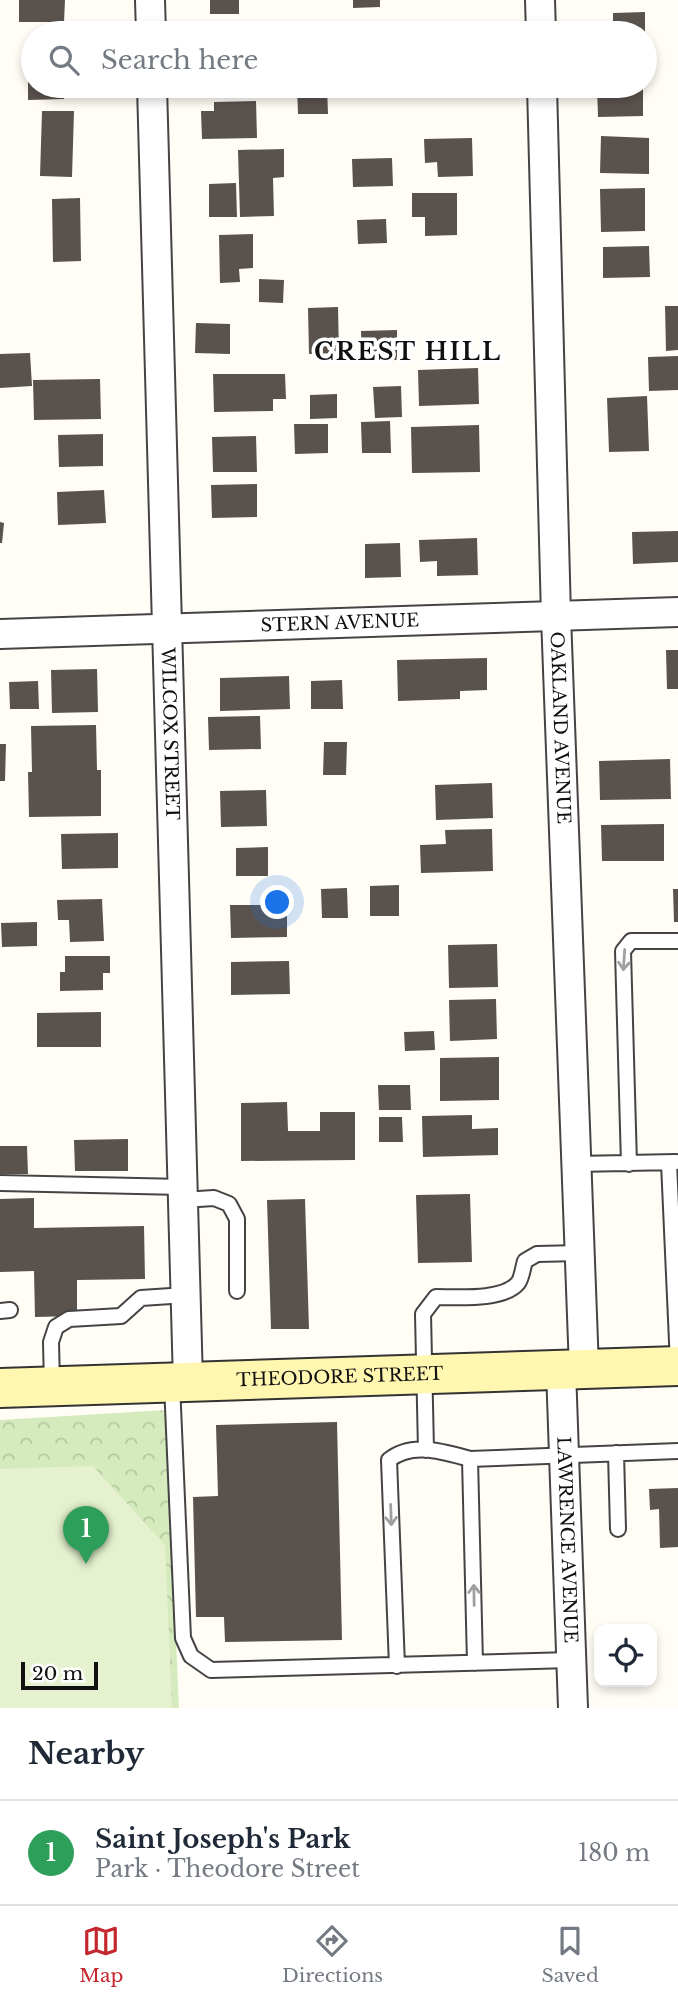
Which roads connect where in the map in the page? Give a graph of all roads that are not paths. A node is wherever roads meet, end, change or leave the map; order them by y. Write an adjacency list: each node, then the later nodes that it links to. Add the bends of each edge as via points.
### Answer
1 (150, 0): 3 (street)
2 (540, 0): 4 (street)
3 (151, 21)
4 (541, 21)
5 (152, 98): 9 (street, WILCOX STREET)
6 (542, 98): 8 (street, OAKLAND AVENUE)
7 (678, 612): 8 (street, STERN AVENUE)
8 (556, 616): 9 (street, STERN AVENUE); 13 (street, OAKLAND AVENUE)
9 (166, 629): 10 (street, STERN AVENUE); 16 (street, WILCOX STREET)
10 (0, 634)
11 (678, 941): 14 (lane, one-way to 14, via 631,941 623,951)
12 (673, 1163): 14 (lane); 20 (lane)
13 (576, 1164): 14 (lane); 17 (street, OAKLAND AVENUE)
14 (629, 1164)
15 (0, 1183): 16 (lane)
16 (183, 1193): 18 (lane, via 229,1204 237,1219); 19 (street, WILCOX STREET)
17 (579, 1253): 21 (street, OAKLAND AVENUE); 22 (lane, via 537,1254 525,1261 519,1282 504,1293 436,1297 423,1314)
18 (237, 1291)
19 (186, 1295): 23 (street, WILCOX STREET); 24 (lane, via 141,1298 121,1317 69,1319 56,1327 51,1342)
20 (678, 1365): 21 (main road, THEODORE STREET)
21 (573, 1369): 22 (main road, THEODORE STREET); 29 (street, LAWRENCE AVENUE)
22 (424, 1374): 23 (main road, THEODORE STREET); 26 (lane)
23 (180, 1382): 24 (main road, THEODORE STREET); 34 (lane, via 183,1638 191,1656 211,1670)
24 (52, 1387): 25 (main road, THEODORE STREET)
25 (0, 1388)
26 (426, 1450): 30 (lane); 34 (lane, one-way to 34, via 399,1452 389,1460)
27 (678, 1451): 28 (lane)
28 (615, 1453): 29 (lane); 31 (lane)
29 (564, 1455): 30 (lane); 32 (street, LAWRENCE AVENUE)
30 (470, 1459): 33 (lane, one-way to 30)
31 (618, 1529)
32 (571, 1660): 33 (lane); 35 (street, LAWRENCE AVENUE)
33 (475, 1663): 34 (lane)
34 (397, 1666)
35 (573, 1708)

